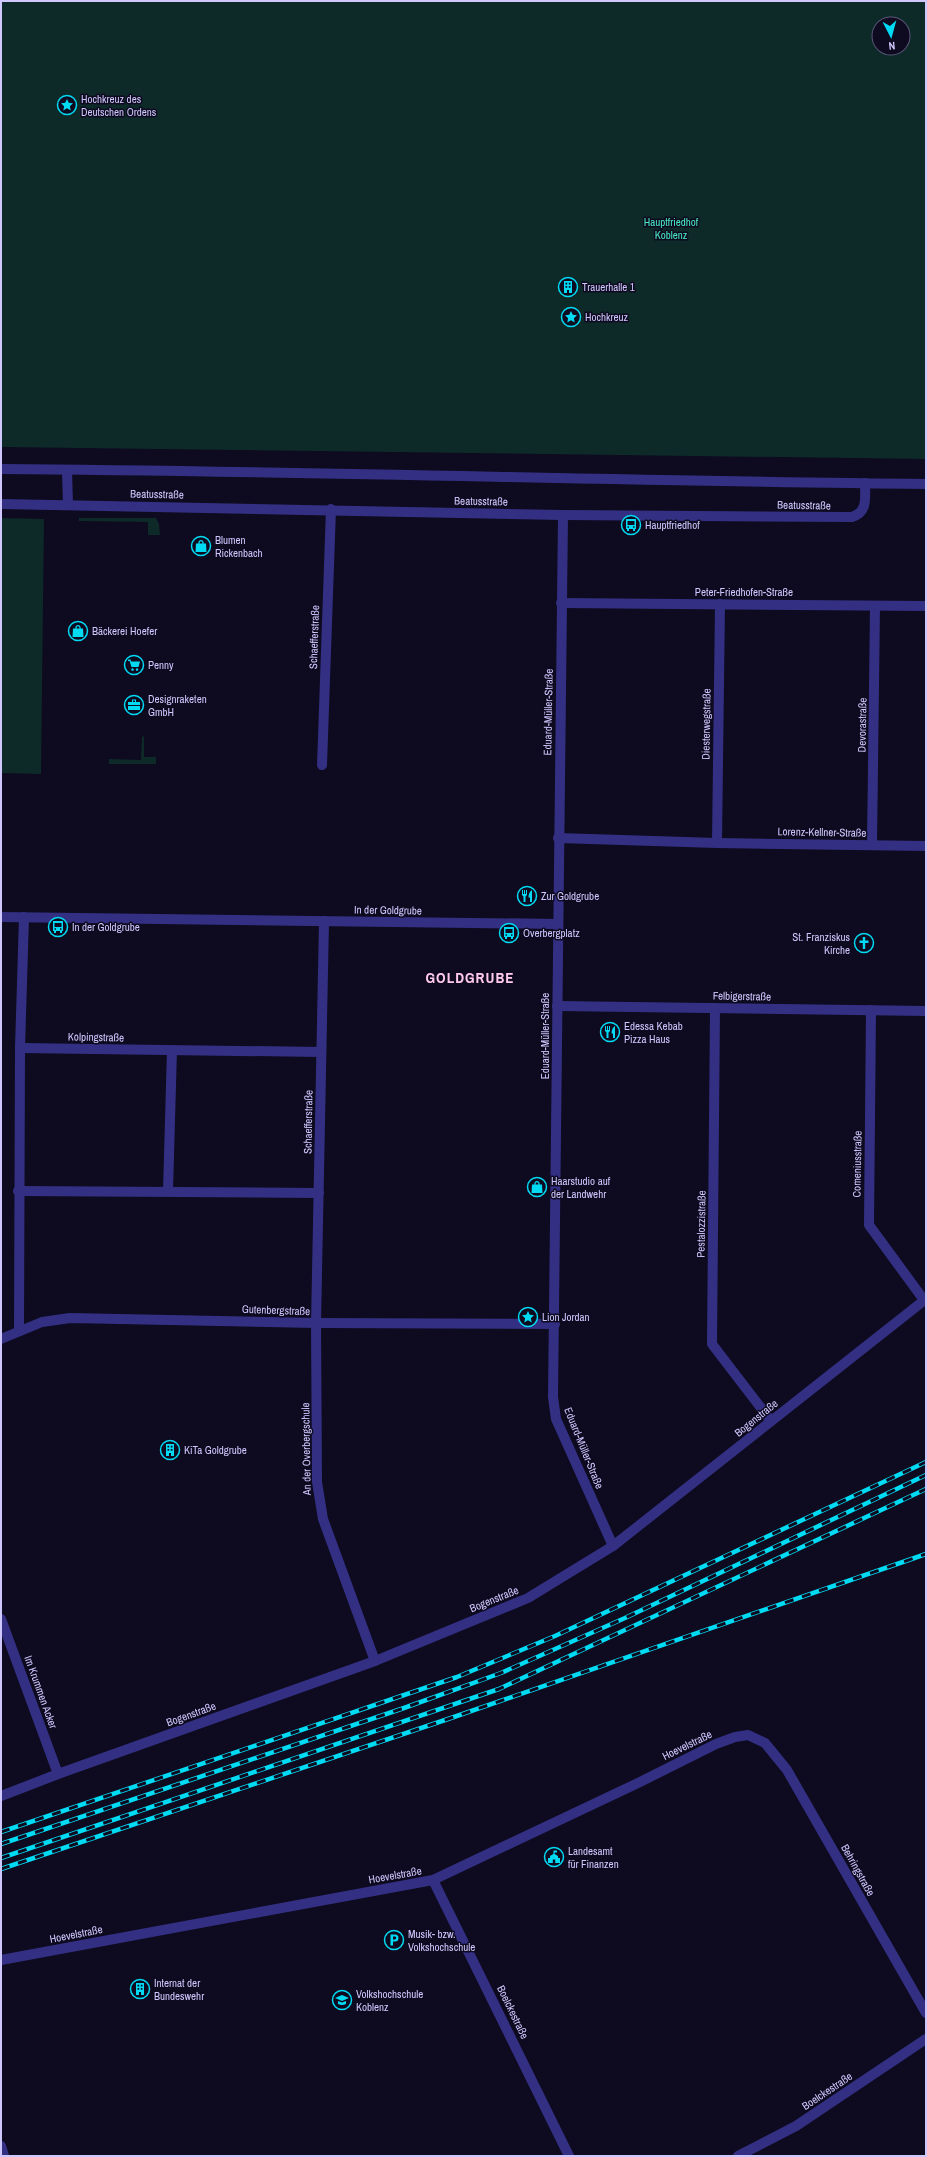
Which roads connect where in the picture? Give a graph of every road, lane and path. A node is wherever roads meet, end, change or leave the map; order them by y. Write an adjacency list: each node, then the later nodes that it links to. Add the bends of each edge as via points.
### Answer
1 (1, 469): 2 (street, Beatusstraße)
2 (67, 470): 3 (street, Beatusstraße); 6 (street)
3 (865, 484): 4 (street, Beatusstraße); 8 (street, Beatusstraße, via 864,509 852,518)
4 (926, 484)
5 (1, 504): 6 (street, Beatusstraße)
6 (68, 505): 7 (street, Beatusstraße)
7 (331, 509): 8 (street, Beatusstraße); 13 (street, Schaefferstraße)
8 (563, 515): 9 (street, Eduard-Müller-Straße)
9 (561, 603): 10 (street, Peter-Friedhofen-Straße); 14 (street, Eduard-Müller-Straße)
10 (720, 604): 11 (street, Peter-Friedhofen-Straße); 15 (street, Diesterwegstraße)
11 (875, 606): 12 (street, Peter-Friedhofen-Straße); 16 (street, Devorastraße)
12 (926, 606)
13 (322, 765)
14 (558, 838): 15 (street); 21 (street, Eduard-Müller-Straße)
15 (717, 843): 16 (street, Lorenz-Kellner-Straße)
16 (872, 845): 17 (street, Lorenz-Kellner-Straße)
17 (926, 846)
18 (1, 917): 19 (street, In der Goldgrube)
19 (24, 917): 20 (street, In der Goldgrube); 26 (street)
20 (324, 921): 21 (street, In der Goldgrube); 28 (street, Schaefferstraße)
21 (558, 924): 22 (street, Eduard-Müller-Straße)
22 (557, 1006): 23 (street, Felbigerstraße); 34 (street, Eduard-Müller-Straße)
23 (715, 1008): 24 (street, Felbigerstraße); 37 (street, Pestalozzistraße, via 712,1344)
24 (871, 1010): 25 (street, Felbigerstraße); 32 (street, Comeniusstraße, via 869,1225)
25 (926, 1010)
26 (20, 1048): 27 (street, Kolpingstraße); 29 (street)
27 (172, 1050): 28 (street, Kolpingstraße); 30 (street)
28 (321, 1052): 31 (street, Schaefferstraße)
29 (18, 1191): 30 (street); 35 (street)
30 (168, 1191): 31 (street)
31 (319, 1193): 33 (street, Schaefferstraße)
32 (925, 1299): 37 (street, Bogenstraße)
33 (316, 1323): 34 (street, Gutenbergstraße); 35 (street, Gutenbergstraße, via 70,1318 42,1322); 40 (street, An der Overbergschule, via 318,1499)
34 (555, 1324): 38 (street, Eduard-Müller-Straße, via 553,1397 556,1419)
35 (19, 1331): 36 (street, Gutenbergstraße)
36 (1, 1340)
37 (771, 1421): 38 (street, Bogenstraße)
38 (613, 1546): 40 (street, Bogenstraße, via 528,1598)
39 (1, 1619): 42 (street, Im Krummen Acker)
40 (375, 1661): 42 (street, Bogenstraße)
41 (765, 1743): 44 (street, Hoevelstraße, via 748,1736 735,1737 716,1744); 46 (street, Behringstraße, via 787,1770)
42 (58, 1774): 43 (street, Bogenstraße)
43 (1, 1796)
44 (433, 1880): 45 (street, Hoevelstraße); 50 (street, Boelckestraße)
45 (1, 1960)
46 (926, 2013)
47 (926, 2038): 51 (street, Boelckestraße, via 796,2126)
48 (1, 2146): 49 (street)
49 (4, 2156)
50 (569, 2156)
51 (738, 2156)

